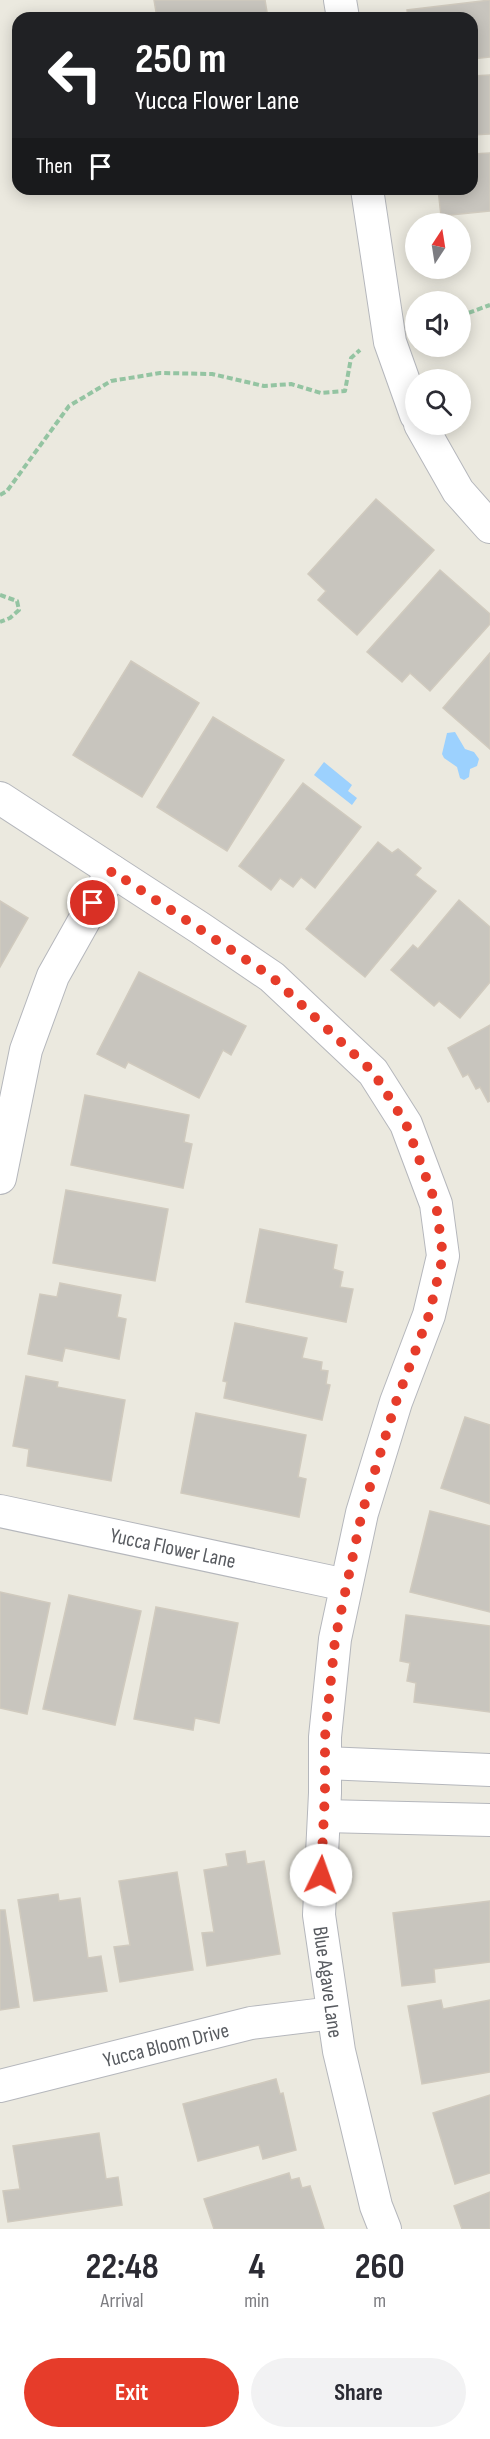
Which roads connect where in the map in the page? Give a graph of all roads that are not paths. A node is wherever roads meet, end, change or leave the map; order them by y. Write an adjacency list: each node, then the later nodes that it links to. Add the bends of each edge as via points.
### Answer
1 (368, 195): 2 (street, via 390,342)
2 (405, 384)
3 (426, 435): 4 (street, via 458,491)
4 (490, 527)
5 (0, 798): 6 (street, Blue Agave Lane)
6 (112, 871): 7 (street, via 53,976 30,1039); 9 (street, Blue Agave Lane, via 272,977 373,1072 406,1124 436,1204 443,1256 429,1315 396,1402 362,1513)
7 (0, 1178)
8 (0, 1511): 9 (street, Yucca Flower Lane)
9 (346, 1585): 10 (street, Blue Agave Lane, via 335,1640)
10 (325, 1764): 11 (street); 12 (street, Blue Agave Lane)
11 (490, 1770)
12 (324, 1816): 13 (street); 14 (street, Blue Agave Lane, via 319,1915)
13 (490, 1820)
14 (333, 2013): 15 (street, Yucca Bloom Drive, via 251,2023); 16 (street, Blue Agave Lane, via 376,2206)
15 (0, 2086)
16 (385, 2229)

